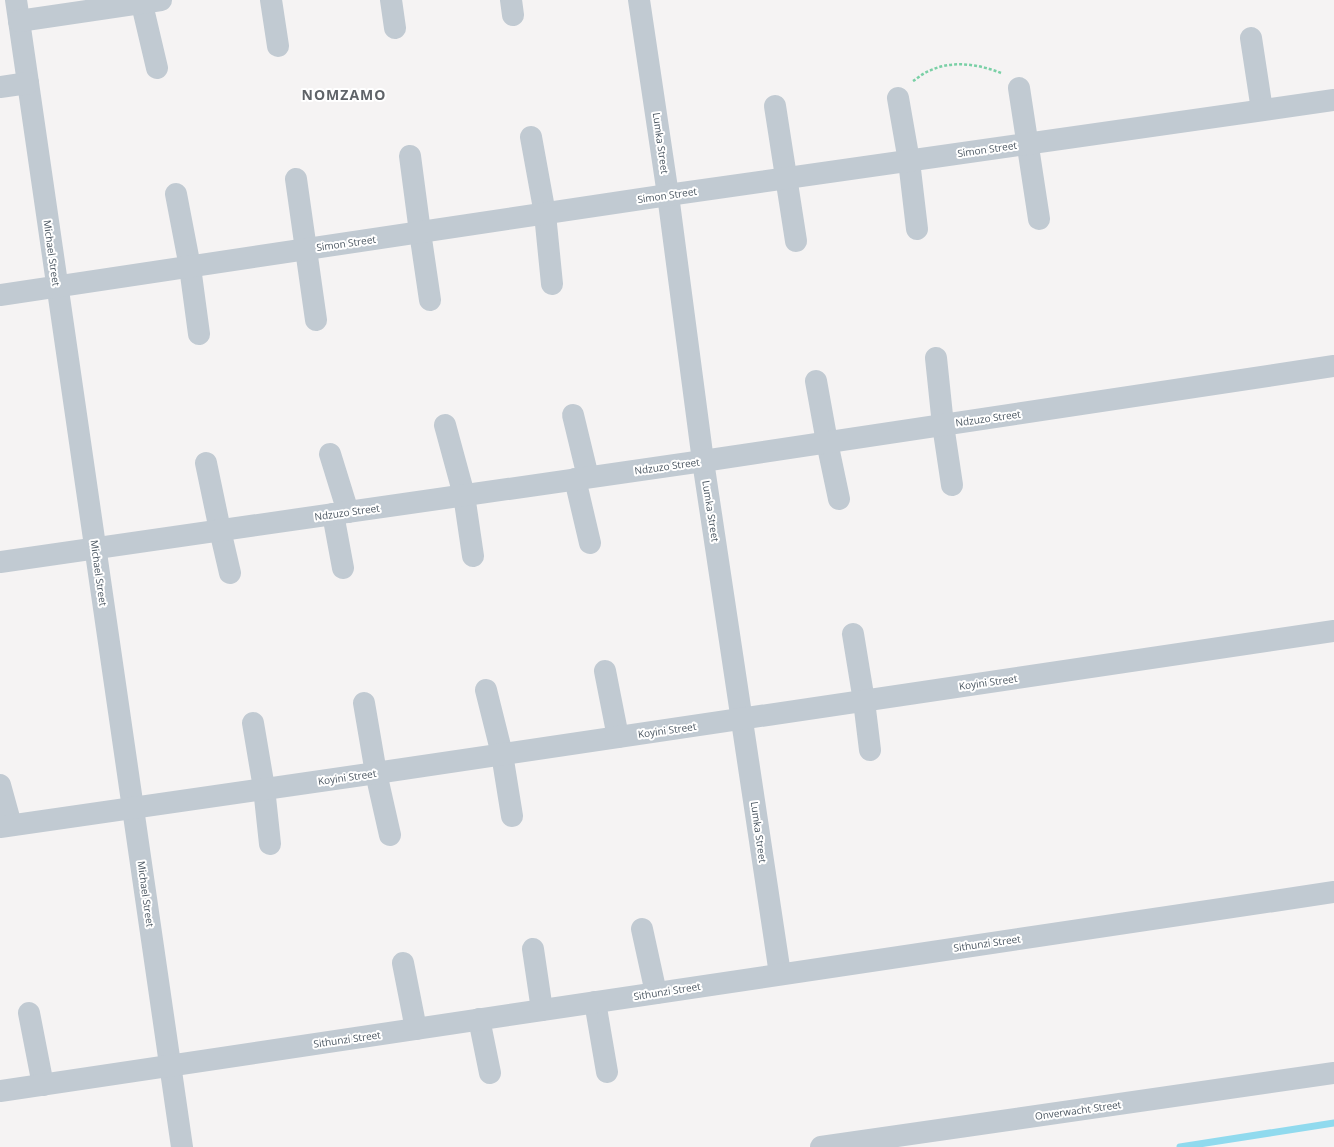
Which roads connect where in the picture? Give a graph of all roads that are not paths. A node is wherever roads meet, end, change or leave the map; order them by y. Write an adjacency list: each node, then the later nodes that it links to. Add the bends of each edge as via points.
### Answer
1 (16, 0): 6 (street, Michael Street)
2 (271, 0): 9 (street)
3 (391, 0): 7 (street)
4 (639, 0): 25 (street, Lumka Street)
5 (148, 1): 6 (street); 10 (street)
6 (19, 21): 11 (street, Michael Street)
7 (394, 28)
8 (1251, 38): 17 (street)
9 (278, 46)
10 (157, 68)
11 (28, 83): 12 (street); 34 (street, Michael Street)
12 (0, 87)
13 (1019, 88): 19 (street)
14 (898, 98): 21 (street)
15 (1334, 100): 17 (street, Simon Street)
16 (775, 106): 22 (street)
17 (1262, 110): 19 (street, Simon Street)
18 (531, 137): 26 (street)
19 (1027, 143): 21 (street, Simon Street); 27 (street)
20 (410, 156): 29 (street)
21 (909, 161): 22 (street, Simon Street); 28 (street)
22 (787, 178): 25 (street, Simon Street); 30 (street)
23 (296, 179): 31 (street)
24 (176, 194): 32 (street)
25 (668, 195): 26 (street, Simon Street); 47 (street, Lumka Street)
26 (545, 214): 29 (street, Simon Street); 33 (street)
27 (1039, 219)
28 (917, 229)
29 (420, 232): 31 (street, Simon Street); 36 (street)
30 (796, 241)
31 (306, 249): 32 (street, Simon Street); 37 (street)
32 (190, 266): 34 (street, Simon Street); 38 (street)
33 (552, 284)
34 (57, 286): 35 (street, Simon Street); 56 (street, Michael Street)
35 (0, 295)
36 (430, 300)
37 (316, 320)
38 (199, 334)
39 (936, 358): 44 (street)
40 (1334, 366): 44 (street, Ndzuzo Street)
41 (816, 381): 45 (street)
42 (573, 415): 49 (street)
43 (445, 425): 51 (street)
44 (943, 425): 45 (street, Ndzuzo Street); 50 (street)
45 (827, 442): 47 (street, Ndzuzo Street); 52 (street)
46 (330, 454): 53 (street)
47 (703, 461): 49 (street, Ndzuzo Street); 67 (street, Lumka Street)
48 (206, 463): 54 (street)
49 (582, 478): 51 (street, Ndzuzo Street); 55 (street)
50 (952, 485)
51 (464, 495): 53 (street, Ndzuzo Street); 57 (street)
52 (839, 499)
53 (340, 513): 54 (street, Ndzuzo Street); 59 (street)
54 (220, 530): 56 (street, Ndzuzo Street); 60 (street)
55 (590, 544)
56 (96, 548): 58 (street, Ndzuzo Street); 75 (street, Michael Street)
57 (473, 556)
58 (0, 562)
59 (343, 568)
60 (230, 573)
61 (1334, 631): 65 (street, Koyini Street)
62 (853, 634): 65 (street)
63 (605, 671): 69 (street)
64 (486, 690): 71 (street)
65 (864, 700): 67 (street, Koyini Street); 70 (street)
66 (364, 703): 72 (street)
67 (742, 718): 69 (street, Koyini Street); 84 (street, Lumka Street)
68 (253, 723): 74 (street)
69 (618, 737): 71 (street, Koyini Street)
70 (870, 750)
71 (502, 754): 72 (street, Koyini Street); 76 (street)
72 (376, 773): 74 (street, Koyini Street); 78 (street)
73 (0, 785): 77 (street)
74 (264, 788): 75 (street, Koyini Street); 79 (street)
75 (134, 808): 77 (street, Koyini Street); 91 (street, Michael Street)
76 (512, 816)
77 (5, 826)
78 (390, 835)
79 (270, 844)
80 (1334, 892): 84 (street, Sithunzi Street)
81 (642, 929): 85 (street)
82 (533, 949): 87 (street)
83 (403, 964): 90 (street)
84 (780, 974): 85 (street, Sithunzi Street)
85 (656, 993): 86 (street, Sithunzi Street)
86 (595, 1002): 87 (street, Sithunzi Street); 92 (street)
87 (542, 1010): 89 (street, Sithunzi Street)
88 (29, 1013): 95 (street)
89 (479, 1019): 90 (street, Sithunzi Street); 93 (street)
90 (416, 1029): 91 (street, Sithunzi Street)
91 (170, 1066): 95 (street, Sithunzi Street); 97 (street, Michael Street)
92 (607, 1072)
93 (490, 1073)
94 (1334, 1073): 98 (street, Onverwacht Street)
95 (43, 1085): 96 (street, Sithunzi Street)
96 (0, 1091)
97 (182, 1147)
98 (821, 1147)

